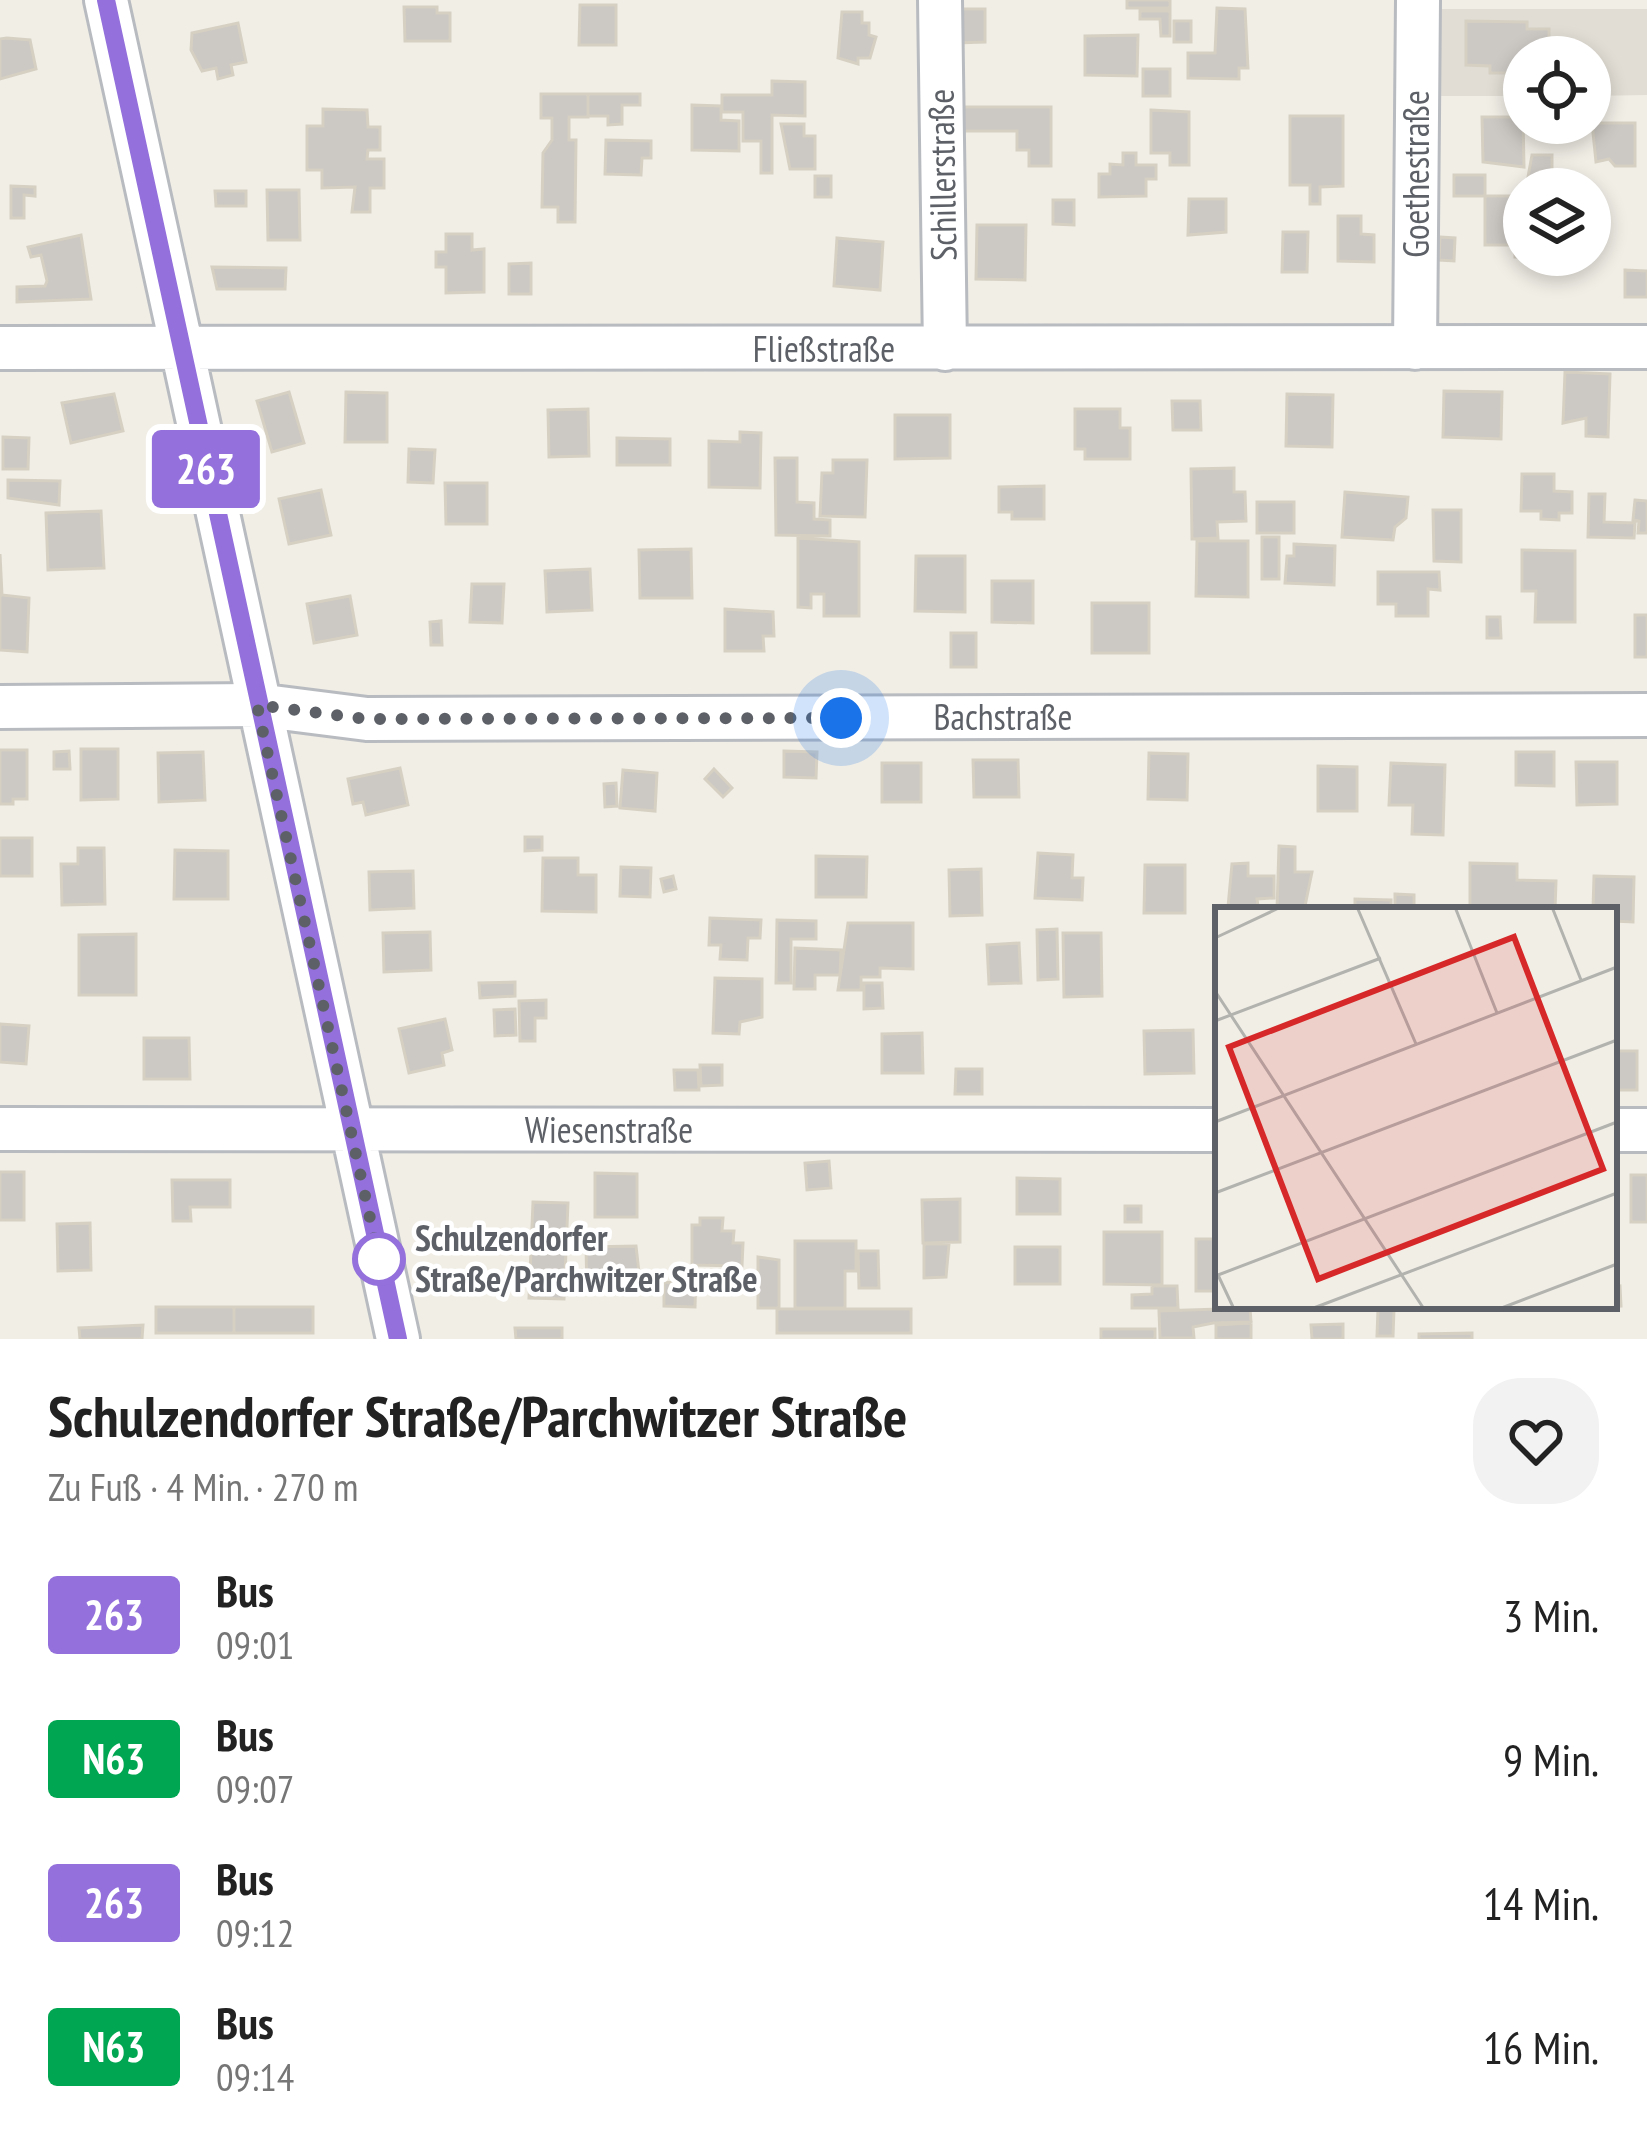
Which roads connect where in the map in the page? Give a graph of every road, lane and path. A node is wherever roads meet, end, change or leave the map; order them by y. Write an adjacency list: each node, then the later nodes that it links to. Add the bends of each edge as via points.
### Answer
1 (106, 0): 4 (street)
2 (940, 0): 8 (street, Schillerstraße)
3 (1418, 0): 7 (street, Goethestraße)
4 (179, 347): 6 (street, Fließstraße); 8 (street, Fließstraße); 9 (street)
5 (1647, 347): 7 (street, Fließstraße)
6 (0, 348)
7 (1415, 348): 8 (street, Fließstraße)
8 (945, 350)
9 (257, 705): 10 (street, Bachstraße); 11 (street, Bachstraße, via 367,719); 13 (street)
10 (0, 706)
11 (1647, 715)
12 (0, 1129): 13 (street, Wiesenstraße)
13 (350, 1130): 14 (street, Wiesenstraße); 15 (street)
14 (1215, 1130)
15 (398, 1339)

